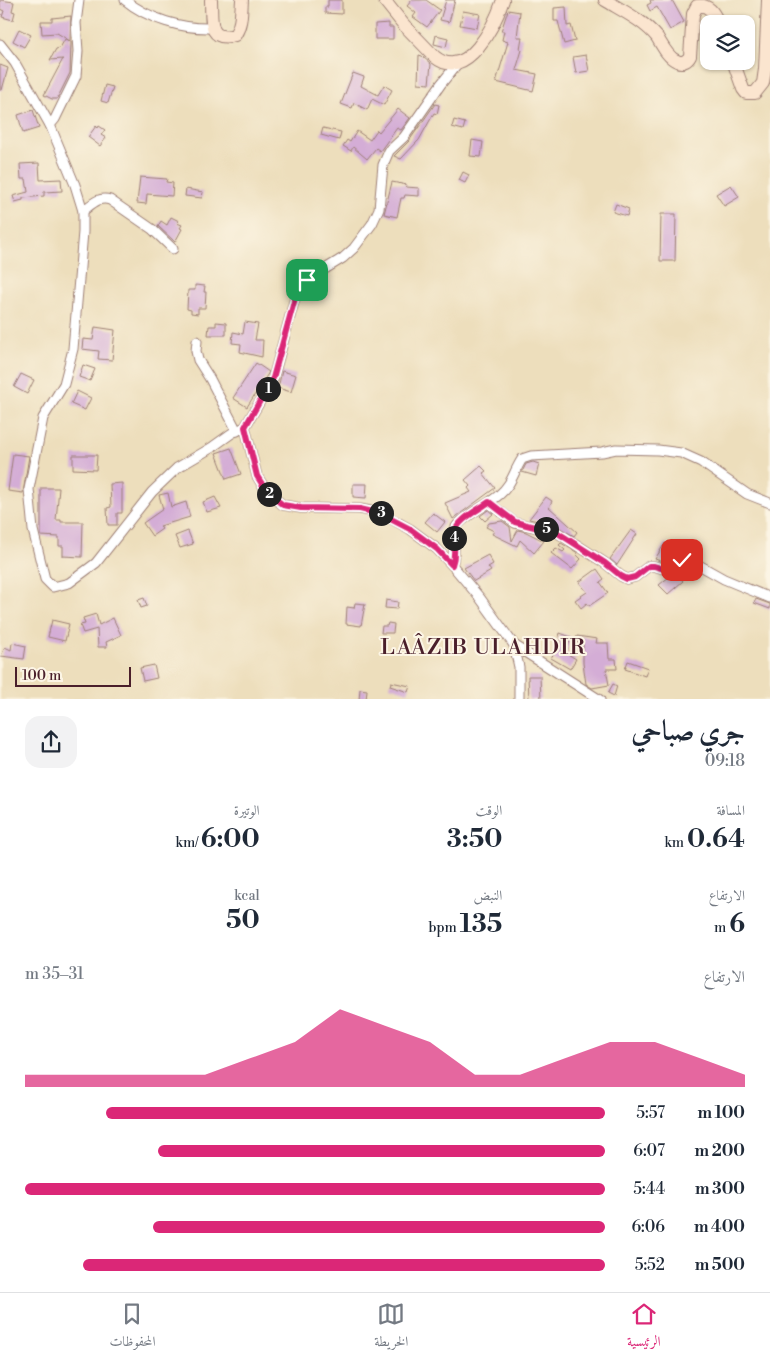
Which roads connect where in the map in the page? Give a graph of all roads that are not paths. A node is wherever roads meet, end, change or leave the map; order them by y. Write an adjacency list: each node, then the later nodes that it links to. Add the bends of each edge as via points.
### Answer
1 (79, 0): 14 (street, via 76,76)
2 (125, 0): 10 (street, via 153,18)
3 (211, 0): 10 (main road)
4 (242, 0): 10 (main road, via 241,22 235,35 218,36)
5 (384, 0): 12 (main road, via 435,57 441,62)
6 (503, 0): 12 (main road, via 492,28 470,56)
7 (605, 0): 9 (main road, via 651,30 671,56 682,62 690,56 693,14 697,6 708,7)
8 (768, 0): 13 (main road, via 763,83 755,93 746,93)
9 (715, 15)
10 (212, 28)
11 (0, 44): 14 (street, via 15,63)
12 (458, 63): 18 (street, via 404,137 389,151 383,165 379,209 372,224 343,258 300,287 273,378)
13 (736, 70)
14 (50, 125): 15 (street)
15 (83, 211): 16 (street, via 106,198); 18 (street, via 73,349 64,384 42,418 29,489 33,530 46,579 53,587 69,583 96,563 152,492 177,468)
16 (173, 249)
17 (197, 341): 18 (street, via 198,360)
18 (241, 429): 21 (street, via 257,476 267,492 283,505 360,509 381,514 410,529)
19 (489, 502): 20 (street, via 510,484 522,459 616,449 681,453 701,462 748,494); 21 (street, via 457,525); 22 (street, via 515,522 558,533 627,579 649,566 667,570 686,559)
20 (770, 503)
21 (452, 565): 23 (street)
22 (770, 598)
23 (514, 646): 24 (street, via 519,667); 25 (street)
24 (518, 699)
25 (598, 699)

